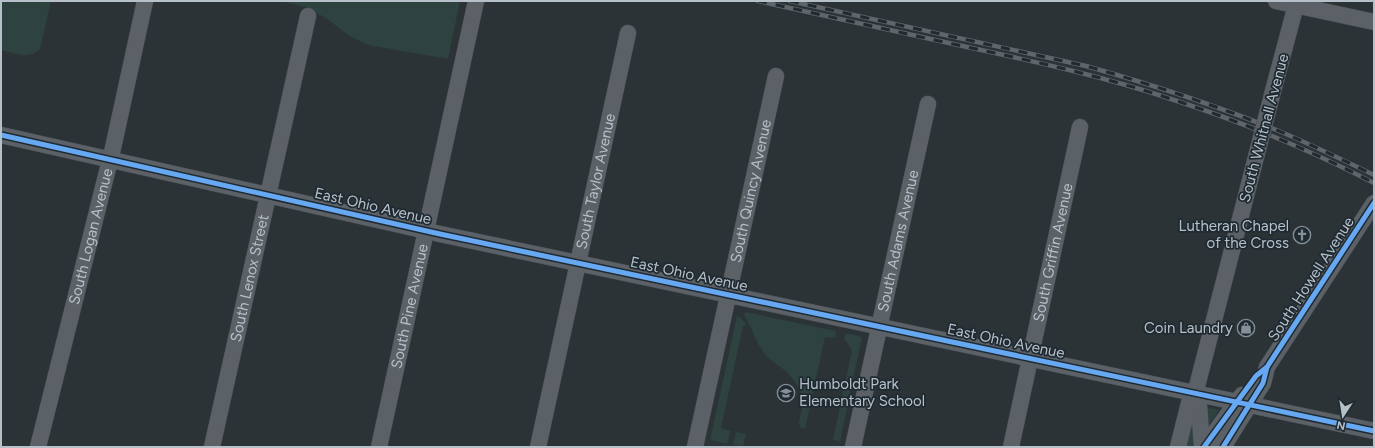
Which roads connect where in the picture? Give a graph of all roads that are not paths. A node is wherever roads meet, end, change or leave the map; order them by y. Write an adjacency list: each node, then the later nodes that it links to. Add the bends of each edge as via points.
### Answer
1 (145, 1): 12 (street, South Logan Avenue)
2 (476, 1): 15 (street, South Pine Avenue)
3 (1276, 1): 4 (street)
4 (1296, 3): 6 (street); 20 (street, South Whitnall Avenue, bridge)
5 (308, 16): 13 (street, South Lenox Street)
6 (1374, 22)
7 (628, 33): 16 (street, South Taylor Avenue)
8 (776, 76): 17 (street, South Quincy Avenue)
9 (928, 104): 18 (street, South Adams Avenue)
10 (1080, 127): 19 (street, South Griffin Avenue)
11 (1, 135): 12 (street, East Ohio Avenue)
12 (110, 159): 13 (street, East Ohio Avenue); 23 (street, South Logan Avenue)
13 (268, 195): 15 (street, East Ohio Avenue); 24 (street, South Lenox Street)
14 (1372, 207): 21 (street, South Howell Avenue, via 1267,367 1263,383)
15 (426, 230): 16 (street, East Ohio Avenue); 25 (street, South Pine Avenue)
16 (578, 263): 17 (street, East Ohio Avenue); 26 (street, South Taylor Avenue)
17 (728, 294): 18 (street, East Ohio Avenue); 27 (street, South Quincy Avenue)
18 (879, 326): 19 (street, East Ohio Avenue); 28 (street, South Adams Avenue)
19 (1030, 358): 20 (street, East Ohio Avenue); 29 (street, South Griffin Avenue)
20 (1195, 394): 21 (street, East Ohio Avenue); 30 (street, South Whitnall Avenue, via 1189,403); 31 (street, South Whitnall Avenue, via 1199,405)
21 (1243, 404): 22 (street, East Ohio Avenue); 31 (street, South Howell Avenue); 32 (street, South Howell Avenue)
22 (1374, 431)
23 (38, 447)
24 (212, 447)
25 (379, 447)
26 (538, 447)
27 (695, 447)
28 (853, 447)
29 (1011, 447)
30 (1178, 447)
31 (1203, 447)
32 (1222, 447)

